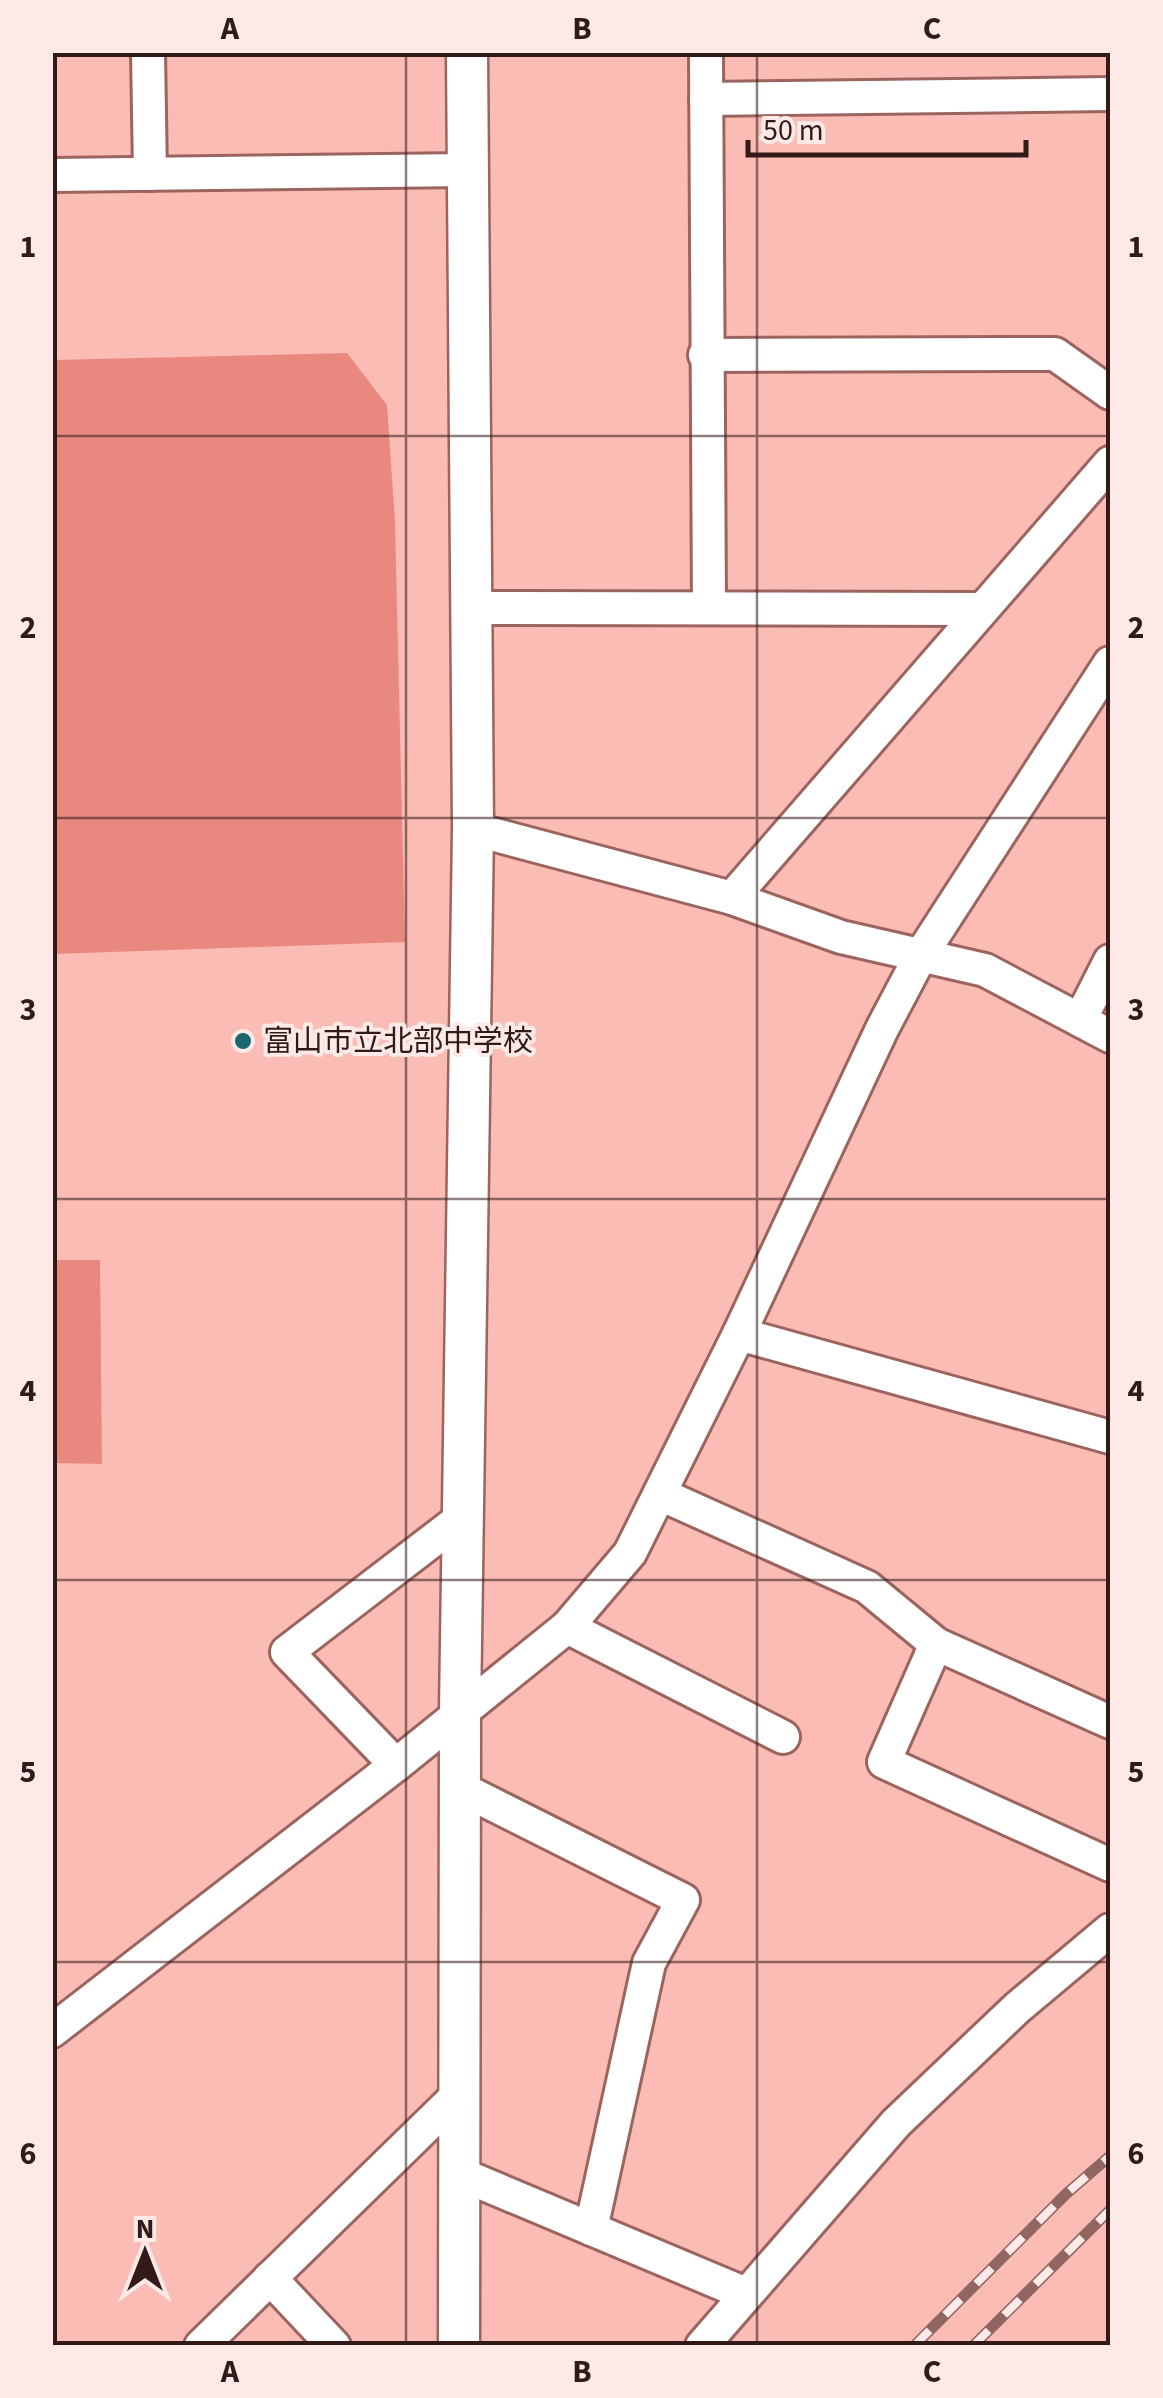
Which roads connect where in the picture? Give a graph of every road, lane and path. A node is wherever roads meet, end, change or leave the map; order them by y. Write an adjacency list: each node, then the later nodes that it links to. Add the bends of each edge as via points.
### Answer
1 (148, 52): 7 (street)
2 (467, 52): 6 (street)
3 (706, 52): 5 (street)
4 (1110, 94): 5 (street)
5 (706, 100): 9 (street)
6 (468, 170): 7 (street); 12 (street)
7 (150, 174): 8 (street)
8 (52, 175)
9 (706, 355): 10 (street, via 1055,354); 13 (street)
10 (1110, 393)
11 (1110, 464): 14 (street)
12 (473, 608): 13 (street); 16 (street)
13 (709, 608): 14 (street)
14 (982, 609): 17 (street)
15 (1110, 663): 18 (street)
16 (473, 830): 17 (street); 25 (street)
17 (732, 898): 18 (street, via 841,938)
18 (921, 956): 20 (street, via 985,970); 22 (street)
19 (1110, 961): 20 (street)
20 (1080, 1020): 21 (street)
21 (1110, 1036)
22 (739, 1334): 23 (street); 24 (street)
23 (1110, 1437)
24 (660, 1494): 26 (street, via 630,1553); 27 (street, via 866,1587)
25 (464, 1517): 28 (street); 31 (street, via 286,1652)
26 (567, 1627): 28 (street); 30 (street)
27 (936, 1644): 29 (street); 33 (street, via 884,1762)
28 (460, 1710): 31 (street); 32 (street)
29 (1110, 1722)
30 (783, 1737)
31 (396, 1765): 35 (street)
32 (460, 1788): 36 (street); 38 (street, via 683,1900 649,1963)
33 (1110, 1865)
34 (1110, 1930): 40 (street, via 896,2123)
35 (52, 2031)
36 (458, 2095): 37 (street); 39 (street)
37 (458, 2173): 38 (street); 43 (street)
38 (591, 2229): 40 (street)
39 (270, 2278): 41 (street); 42 (street)
40 (746, 2294): 44 (street)
41 (201, 2346)
42 (334, 2346)
43 (459, 2346)
44 (702, 2346)

